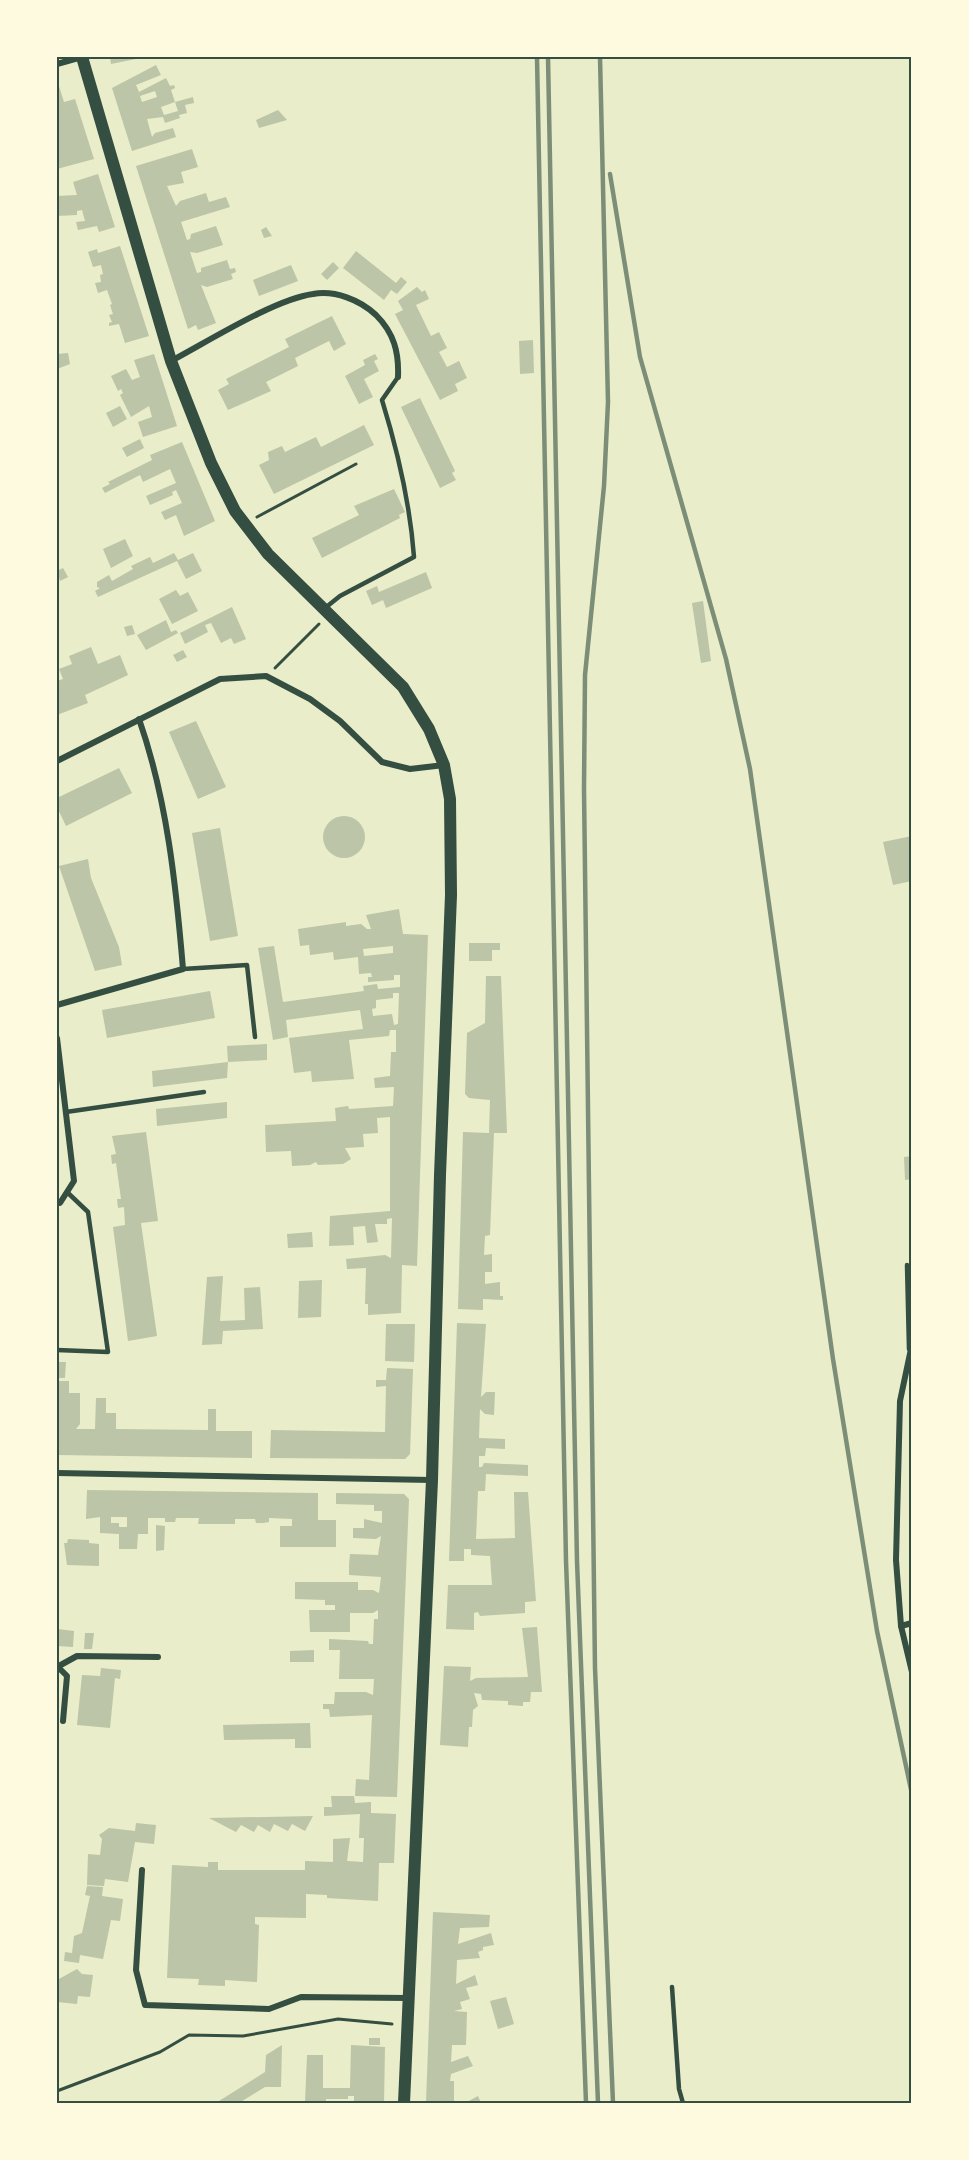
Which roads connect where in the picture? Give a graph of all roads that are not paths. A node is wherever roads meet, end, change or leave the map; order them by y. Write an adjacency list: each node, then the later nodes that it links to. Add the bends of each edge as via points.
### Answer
1 (82, 57): 2 (street); 3 (main road)
2 (57, 64)
3 (171, 361): 4 (street, via 288,301 314,293 341,295 368,308 386,326 399,353); 5 (main road, via 211,463 244,524 268,554)
4 (398, 377): 5 (lane, via 382,400 399,454 414,557 340,596)
5 (326, 611): 8 (main road, via 403,687 429,729)
6 (139, 719): 7 (street); 8 (street, via 220,679 266,676 310,699 340,721 382,762 410,769); 9 (street, via 174,871)
7 (57, 761)
8 (444, 765): 22 (main road, via 450,799 451,895)
9 (183, 969): 10 (street); 11 (lane, via 247,965)
10 (57, 1005)
11 (255, 1037)
12 (57, 1038): 14 (street)
13 (204, 1092): 14 (lane)
14 (66, 1112): 15 (street, via 74,1181)
15 (67, 1192): 16 (street); 19 (lane, via 88,1212 108,1352)
16 (57, 1203)
17 (907, 1265): 20 (lane)
18 (912, 1344): 20 (street)
19 (57, 1350)
20 (909, 1352): 24 (street, via 900,1401 897,1594)
21 (57, 1473): 22 (street)
22 (432, 1480): 31 (main road)
23 (912, 1623): 24 (street)
24 (901, 1626): 27 (street)
25 (158, 1658): 26 (street, via 77,1656)
26 (58, 1667): 28 (street, via 67,1677)
27 (912, 1672)
28 (63, 1721)
29 (142, 1870): 31 (street, via 136,1970 145,2005 269,2009 301,1997)
30 (672, 1987): 33 (lane)
31 (407, 1998): 32 (main road)
32 (404, 2103)
33 (683, 2103)

